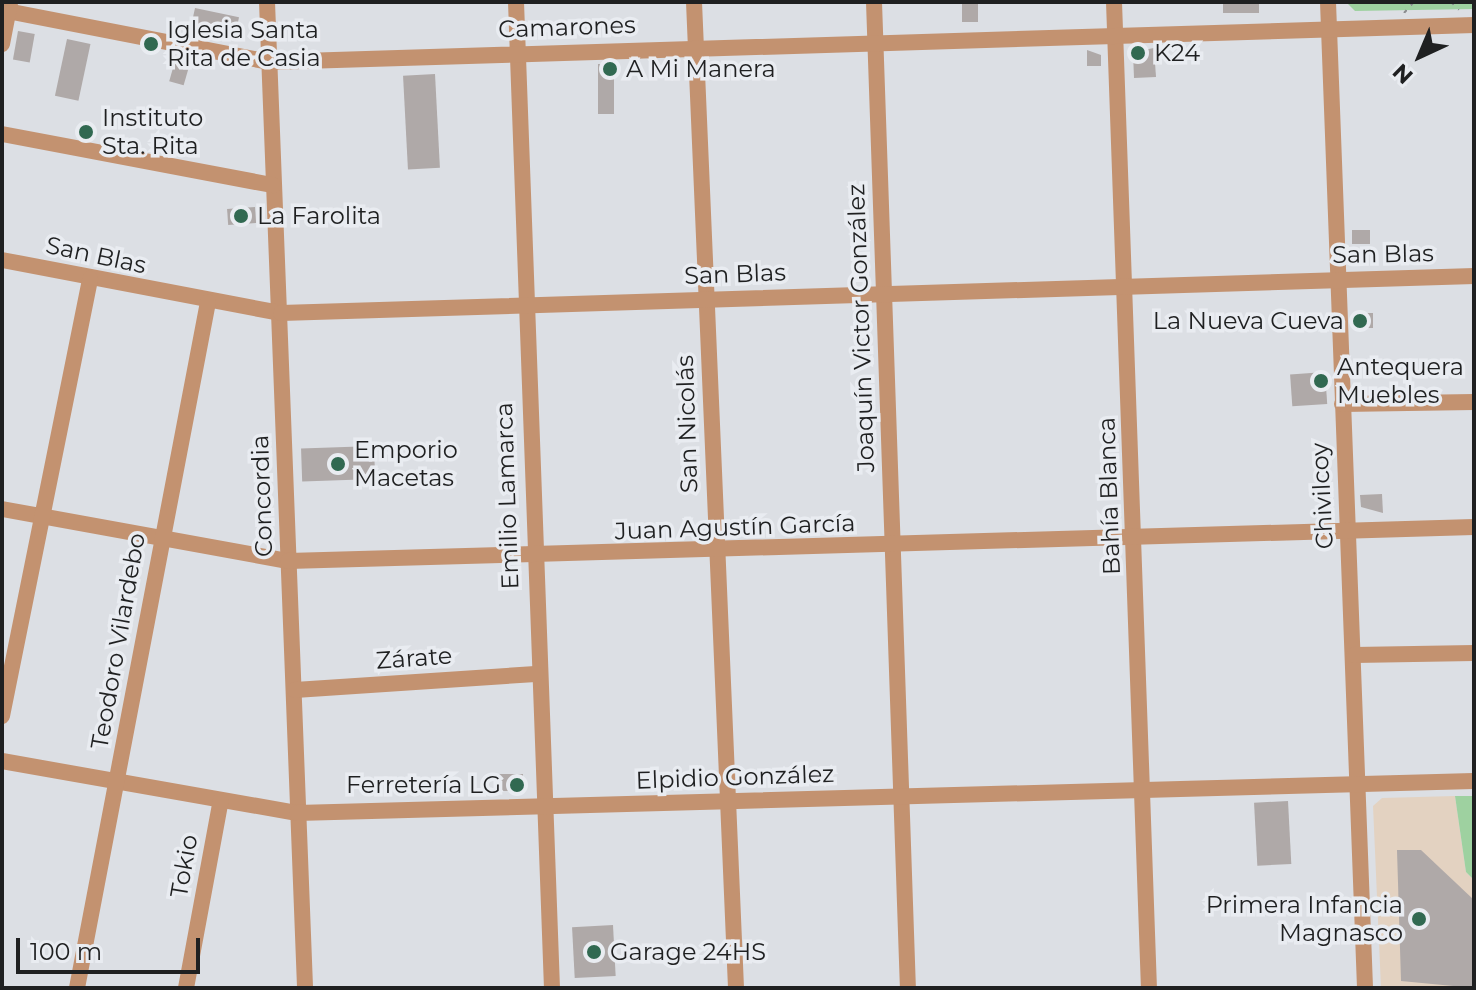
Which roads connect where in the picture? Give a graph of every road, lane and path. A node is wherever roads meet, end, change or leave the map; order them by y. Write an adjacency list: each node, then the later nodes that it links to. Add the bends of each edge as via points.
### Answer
1 (267, 2): 15 (street, Concordia)
2 (516, 2): 14 (street, Emilio Lamarca)
3 (694, 2): 13 (street, San Nicolás)
4 (874, 2): 11 (street, Joaquín Victor González)
5 (1114, 2): 10 (street, Bahía Blanca)
6 (1328, 2): 9 (street, Chivilcoy)
7 (6, 8): 12 (street); 15 (street, Camarones)
8 (1474, 25): 9 (street, Camarones)
9 (1329, 28): 10 (street, Camarones); 21 (street, Chivilcoy)
10 (1116, 33): 11 (street, Camarones); 22 (street, Bahía Blanca)
11 (875, 40): 13 (street, Camarones); 23 (street, Joaquín Victor González)
12 (2, 44)
13 (696, 46): 14 (street, Camarones); 24 (street, San Nicolás)
14 (519, 53): 15 (street, Camarones); 26 (street, Emilio Lamarca)
15 (270, 62): 17 (street, Concordia)
16 (2, 134): 17 (street)
17 (273, 185): 27 (street, Concordia)
18 (2, 260): 20 (street, San Blas)
19 (1474, 276): 21 (street, San Blas)
20 (90, 279): 25 (street, San Blas); 31 (street)
21 (1337, 279): 22 (street, San Blas); 29 (street, Chivilcoy)
22 (1126, 285): 23 (street, San Blas); 34 (street, Bahía Blanca)
23 (885, 292): 24 (street, San Blas); 36 (street, Joaquín Victor González)
24 (706, 299): 26 (street, San Blas); 37 (street, San Nicolás)
25 (208, 302): 27 (street, San Blas); 35 (street, Teodoro Vilardebo)
26 (525, 307): 27 (street, San Blas); 38 (street, Emilio Lamarca)
27 (281, 313): 39 (street, Concordia)
28 (1474, 402): 29 (street)
29 (1342, 404): 33 (street, Chivilcoy)
30 (2, 509): 31 (street, Juan Agustín García)
31 (40, 517): 35 (street, Juan Agustín García); 44 (street)
32 (1474, 527): 33 (street, Juan Agustín García)
33 (1347, 529): 34 (street, Juan Agustín García); 41 (street, Chivilcoy)
34 (1134, 536): 36 (street, Juan Agustín García); 49 (street, Bahía Blanca)
35 (160, 540): 39 (street, Juan Agustín García); 46 (street, Teodoro Vilardebo)
36 (892, 544): 37 (street, Juan Agustín García); 50 (street, Joaquín Victor González)
37 (717, 551): 38 (street, Juan Agustín García); 52 (street, San Nicolás)
38 (533, 560): 39 (street, Juan Agustín García); 42 (street, Emilio Lamarca)
39 (288, 561): 43 (street, Concordia)
40 (1474, 653): 41 (street)
41 (1354, 655): 48 (street, Chivilcoy)
42 (535, 674): 43 (street, Zárate); 53 (street, Emilio Lamarca)
43 (295, 690): 54 (street, Concordia)
44 (2, 716)
45 (2, 761): 46 (street, Elpidio González)
46 (118, 781): 51 (street, Elpidio González); 55 (street, Teodoro Vilardebo)
47 (1474, 781): 48 (street, Elpidio González)
48 (1357, 784): 49 (street, Elpidio González); 62 (street, Chivilcoy)
49 (1143, 788): 50 (street, Elpidio González); 61 (street, Bahía Blanca)
50 (901, 797): 52 (street, Elpidio González); 60 (street, Joaquín Victor González)
51 (221, 800): 54 (street, Elpidio González); 56 (street, Tokio)
52 (726, 800): 53 (street, Elpidio González); 59 (street, San Nicolás)
53 (544, 807): 54 (street, Elpidio González); 58 (street, Emilio Lamarca)
54 (297, 813): 57 (street, Concordia)
55 (77, 988)
56 (186, 988)
57 (305, 988)
58 (552, 988)
59 (736, 988)
60 (908, 988)
61 (1149, 988)
62 (1365, 988)

